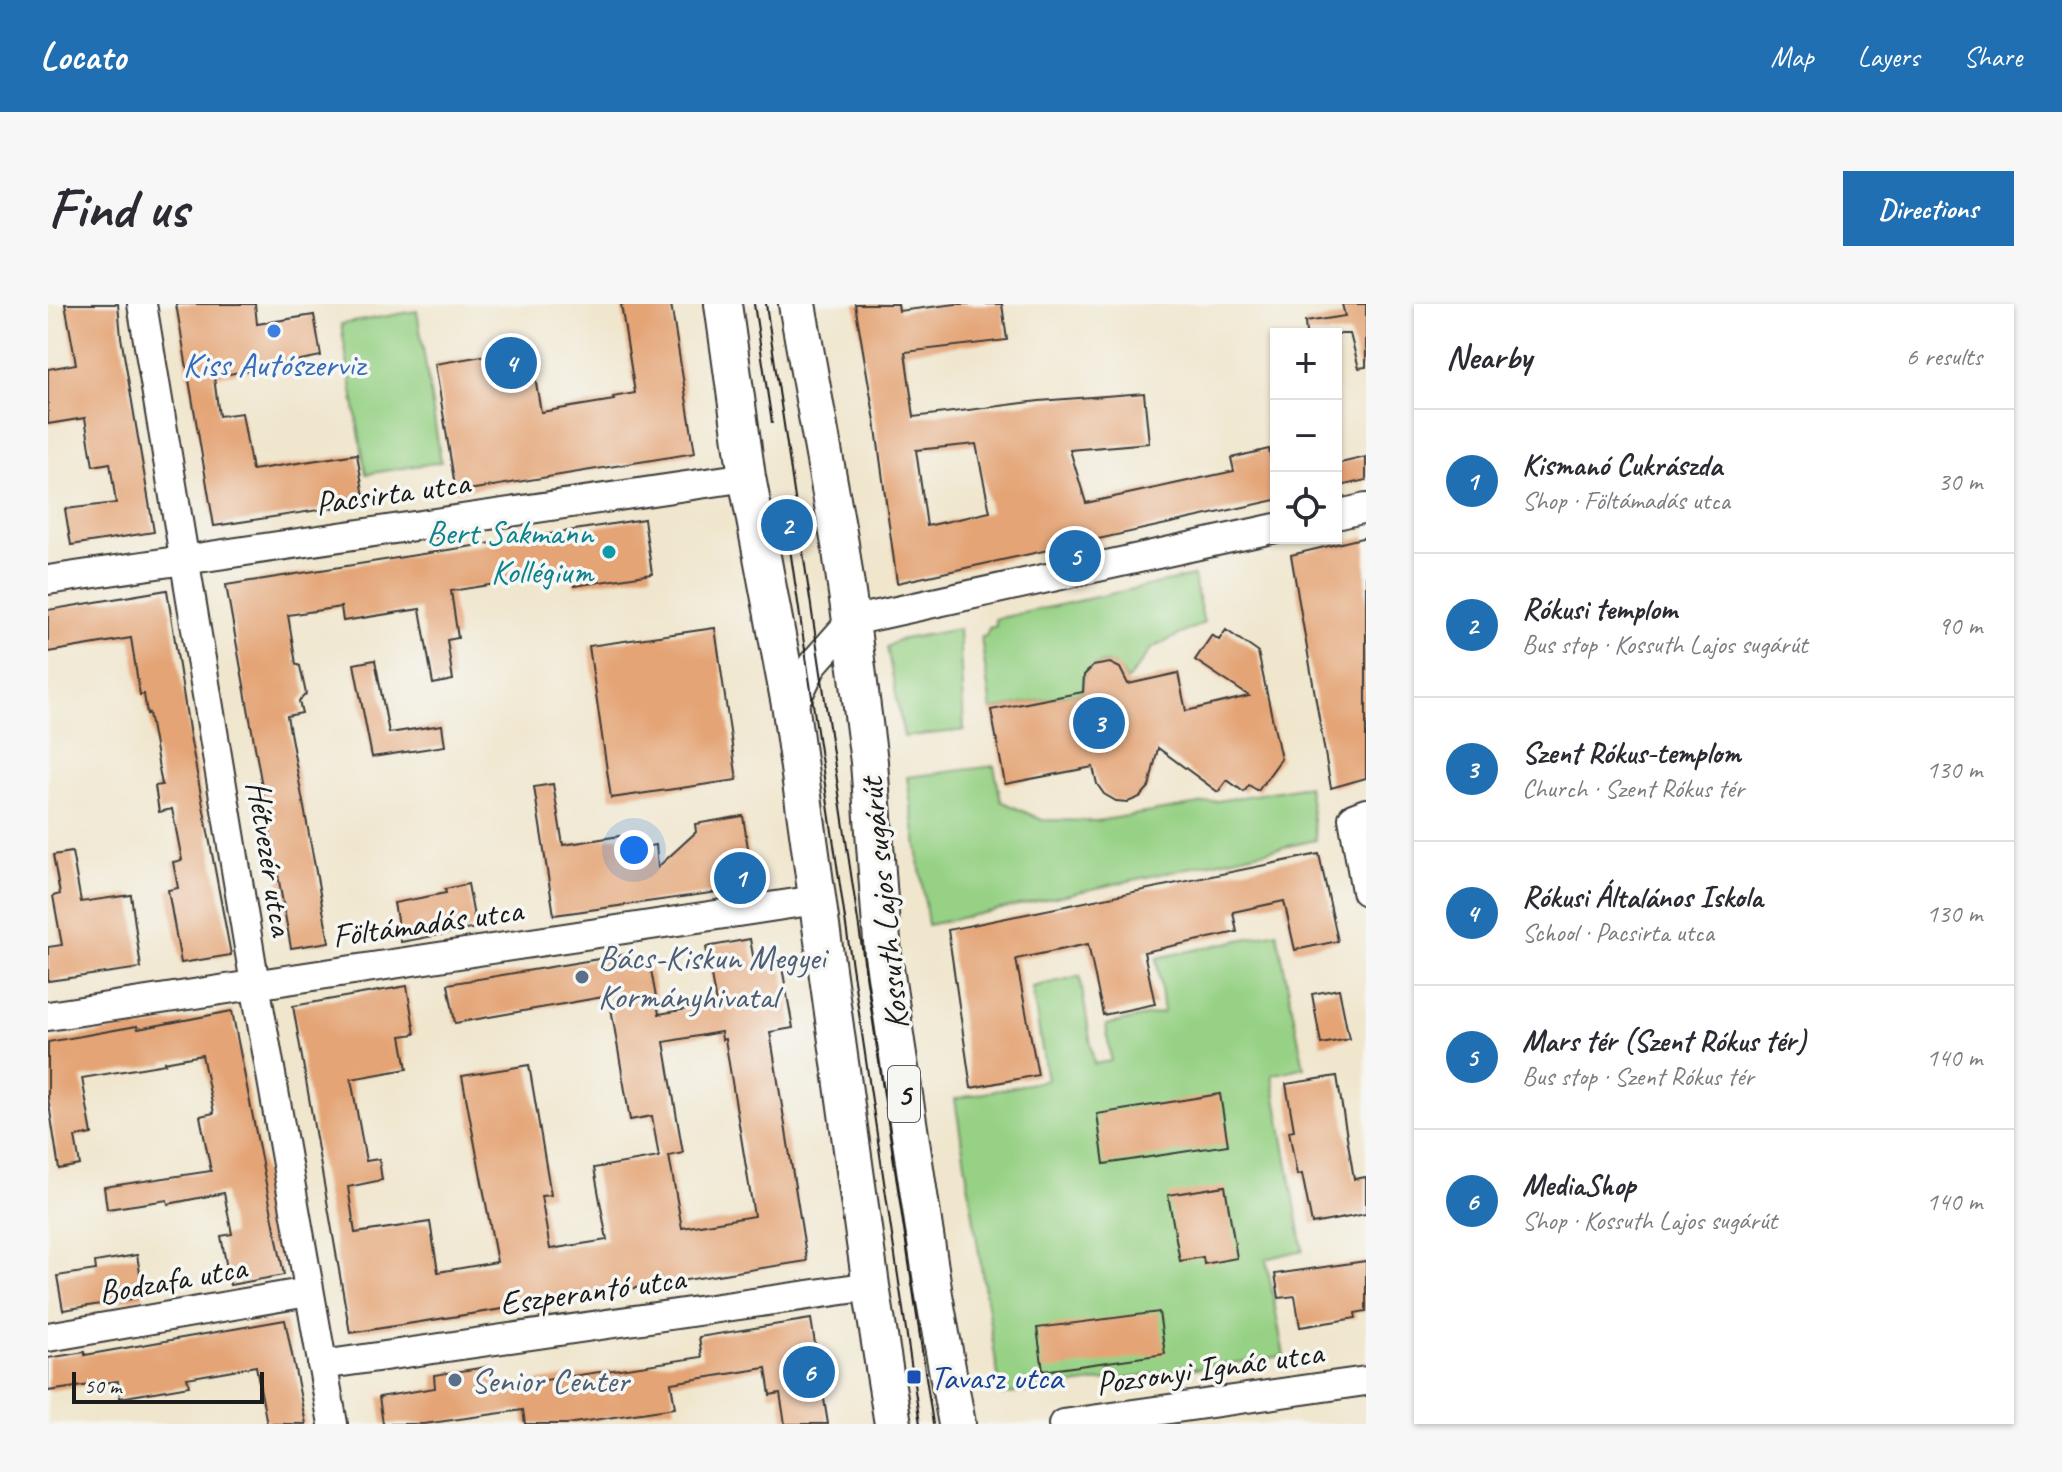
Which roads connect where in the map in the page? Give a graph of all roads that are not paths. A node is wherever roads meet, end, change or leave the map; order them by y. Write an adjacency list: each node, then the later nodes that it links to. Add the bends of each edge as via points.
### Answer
1 (142, 304): 8 (street, Hétvezér utca)
2 (723, 304): 4 (main road, Kossuth Lajos sugárút / 5)
3 (797, 304): 10 (main road, Kossuth Lajos sugárút / 5)
4 (747, 477): 8 (street, Pacsirta utca); 11 (main road, Kossuth Lajos sugárút / 5)
5 (1366, 508): 6 (street)
6 (1342, 514)
7 (1265, 531): 10 (street)
8 (184, 560): 9 (street, Pacsirta utca); 15 (street, Hétvezér utca)
9 (48, 580)
10 (851, 621): 11 (street, via 813,664); 24 (main road, Kossuth Lajos sugárút / 5, via 869,762 883,955)
11 (791, 710): 14 (main road, Kossuth Lajos sugárút / 5)
12 (1360, 816): 13 (street)
13 (1366, 891)
14 (816, 900): 15 (street, Föltámadás utca); 17 (main road, Kossuth Lajos sugárút / 5)
15 (255, 984): 16 (street, Föltámadás utca); 18 (street, Hétvezér utca)
16 (48, 1016)
17 (871, 1286): 20 (street, Eszperantó utca); 23 (main road, Kossuth Lajos sugárút / 5)
18 (308, 1292): 19 (street, Bodzafa utca); 20 (street, Hétvezér utca)
19 (48, 1337)
20 (322, 1365): 22 (street, Hétvezér utca)
21 (1366, 1381): 25 (street, Pozsonyi Ignác utca)
22 (333, 1424)
23 (893, 1424)
24 (957, 1424)
25 (1063, 1424)

